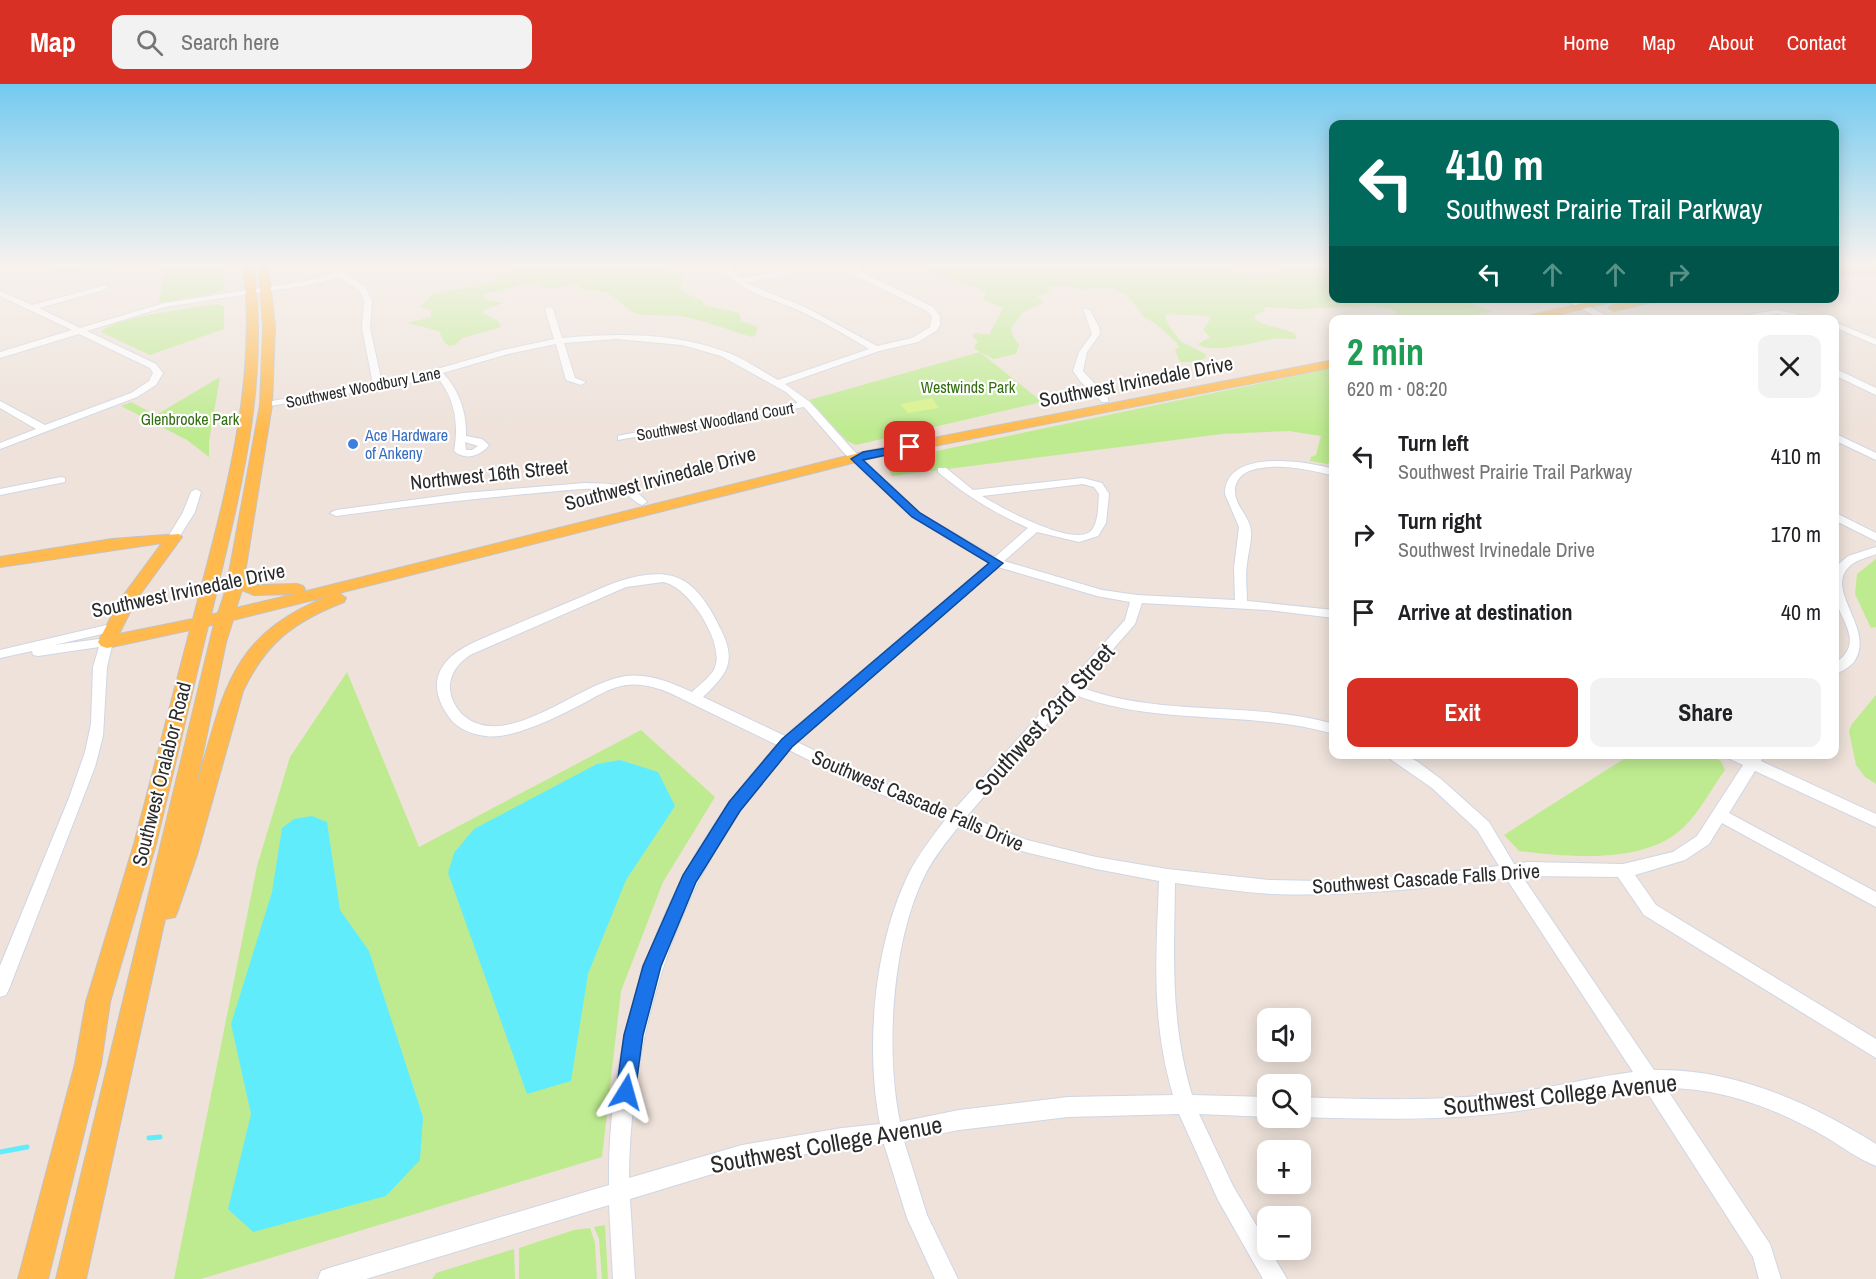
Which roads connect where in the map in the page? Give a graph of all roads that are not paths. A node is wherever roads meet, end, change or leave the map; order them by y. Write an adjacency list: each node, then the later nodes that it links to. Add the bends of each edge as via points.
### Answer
1 (53, 319): 11 (street)
2 (121, 319): 11 (street)
3 (256, 319): 60 (main road, Southwest Oralabor Road, via 246,421)
4 (266, 319): 28 (main road, Southwest Oralabor Road)
5 (367, 319): 23 (street)
6 (552, 319): 12 (street)
7 (820, 319): 14 (street)
8 (936, 319): 14 (street, via 936,325 923,336)
9 (1091, 319): 25 (street, via 1096,334 1083,352 1078,371)
10 (1839, 326): 13 (street)
11 (78, 331): 15 (street); 29 (street, via 153,366 158,373 153,383 134,395)
12 (558, 341): 18 (street, Southwest Woodbury Lane); 21 (street, via 571,380); 22 (street, Southwest Woodbury Lane, via 616,336 683,342 724,354)
13 (1876, 342)
14 (876, 349): 22 (street)
15 (0, 355)
16 (1329, 356): 20 (main road, Southwest Irvinedale Drive)
17 (1329, 364): 20 (main road, Southwest Irvinedale Drive)
18 (438, 373): 23 (street, Southwest Woodbury Lane); 32 (street, via 453,394)
19 (1839, 374): 24 (street)
20 (1253, 375): 25 (main road, Southwest Irvinedale Drive); 35 (main road, Southwest Irvinedale Drive)
21 (581, 382)
22 (779, 383): 27 (street, Southwest Woodbury Lane)
23 (378, 386): 28 (street, Southwest Woodbury Lane)
24 (1876, 392)
25 (1105, 400): 35 (main road, Southwest Irvinedale Drive, via 860,447)
26 (0, 404): 29 (street)
27 (807, 404): 30 (street, Southwest Woodland Court); 35 (street, Southwest Woodbury Lane)
28 (266, 405): 53 (main road, Southwest Oralabor Road)
29 (44, 429): 33 (street)
30 (622, 438)
31 (1839, 438): 34 (street)
32 (462, 439)
33 (0, 446)
34 (1874, 454)
35 (853, 455): 42 (main road, Southwest Irvinedale Drive); 49 (main road, Southwest Irvinedale Drive); 51 (street, Southwest Woodbury Lane, via 916,515)
36 (942, 470): 41 (street)
37 (1329, 471): 57 (street, via 1287,463 1256,467 1234,479 1230,498 1245,527 1240,565)
38 (61, 480): 39 (street)
39 (0, 492)
40 (196, 492): 46 (street)
41 (971, 494): 45 (street); 45 (street, via 1083,481 1098,485 1104,494 1100,525 1094,535 1083,539 1068,537)
42 (642, 502): 43 (street, Northwest 16th Street, via 622,488 585,486 474,495); 54 (main road, Southwest Irvinedale Drive)
43 (336, 513)
44 (1839, 518): 47 (street)
45 (1035, 527): 51 (street)
46 (174, 537): 50 (main road); 61 (main road, via 130,595)
47 (1876, 538)
48 (1876, 550): 52 (street, via 1851,558)
49 (474, 555): 58 (main road, Southwest Irvinedale Drive); 80 (main road, via 335,599 272,633 251,655 234,691 186,855)
50 (0, 562)
51 (997, 563): 56 (street, Southwest Woodbury Lane, via 1101,593); 69 (street)
52 (1839, 574)
53 (236, 582): 54 (main road, via 254,590); 58 (main road, Southwest Oralabor Road)
54 (297, 589): 58 (main road, Southwest Irvinedale Drive)
55 (1839, 592): 65 (street, via 1855,632 1856,648 1848,662)
56 (1137, 599): 57 (street, Southwest Woodbury Lane); 66 (street, Southwest 23rd Street, via 1131,621)
57 (1241, 605): 59 (street, Southwest Woodbury Lane)
58 (228, 610): 60 (main road, Southwest Irvinedale Drive); 80 (main road, Southwest Oralabor Road, via 217,642)
59 (1329, 614)
60 (203, 616): 61 (main road, Southwest Irvinedale Drive); 62 (main road, Southwest Irvinedale Drive); 64 (main road, Southwest Oralabor Road)
61 (109, 635): 62 (main road, Southwest Irvinedale Drive); 63 (street, Southwest Irvinedale Drive); 79 (street, via 99,659 96,736 79,791)
62 (135, 636): 64 (main road, via 181,638 188,646)
63 (0, 655)
64 (189, 663): 89 (main road, Southwest Oralabor Road, via 145,844 98,1002 88,1064)
65 (1839, 667)
66 (1070, 688): 68 (street, via 1135,707 1283,718); 73 (street, Southwest 23rd Street)
67 (694, 698): 67 (street, Southwest Cascade Falls Drive, via 723,664 724,646 688,591 677,582 659,579 622,584 477,646 454,660 444,674 443,691 451,710 461,723 482,732 507,731 615,683 636,680 662,684); 69 (street, Southwest Cascade Falls Drive)
68 (1329, 728)
69 (787, 743): 73 (street, Southwest Cascade Falls Drive); 88 (street, via 735,807 688,880 652,966 627,1078)
70 (1400, 759): 75 (street, via 1437,784 1483,826)
71 (1755, 759): 72 (street, Southwest Cascade Falls Drive); 74 (street)
72 (1720, 815): 76 (street, Southwest Cascade Falls Drive, via 1703,840 1679,856); 78 (street)
73 (955, 820): 77 (street, Southwest Cascade Falls Drive, via 1025,846); 86 (street, Southwest 23rd Street, via 924,863 908,894 894,941 883,1014 884,1073)
74 (1876, 821)
75 (1510, 871): 76 (street, Southwest Cascade Falls Drive); 77 (street, Southwest Cascade Falls Drive, via 1417,883 1321,888); 82 (street)
76 (1623, 871): 81 (street, via 1650,910)
77 (1167, 876): 83 (street, via 1163,982 1168,1036)
78 (1876, 900)
79 (0, 989)
80 (139, 991): 90 (main road, Southwest Oralabor Road)
81 (1876, 1050)
82 (1650, 1080): 85 (street, Southwest College Avenue, via 1461,1108); 87 (street, Southwest College Avenue, via 1698,1082 1786,1106 1845,1135); 95 (street, via 1762,1252)
83 (1186, 1104): 84 (street, Southwest College Avenue); 86 (street, Southwest College Avenue, via 1068,1107 959,1120); 94 (street, via 1216,1173)
84 (1257, 1107)
85 (1311, 1107)
86 (892, 1133): 88 (street, Southwest College Avenue, via 742,1155); 93 (street, Southwest 23rd Street, via 903,1181 930,1251)
87 (1876, 1156)
88 (620, 1191): 91 (street, Southwest College Avenue); 92 (street)
89 (33, 1279)
90 (71, 1279)
91 (329, 1279)
92 (624, 1279)
93 (947, 1279)
94 (1276, 1279)
95 (1770, 1279)

